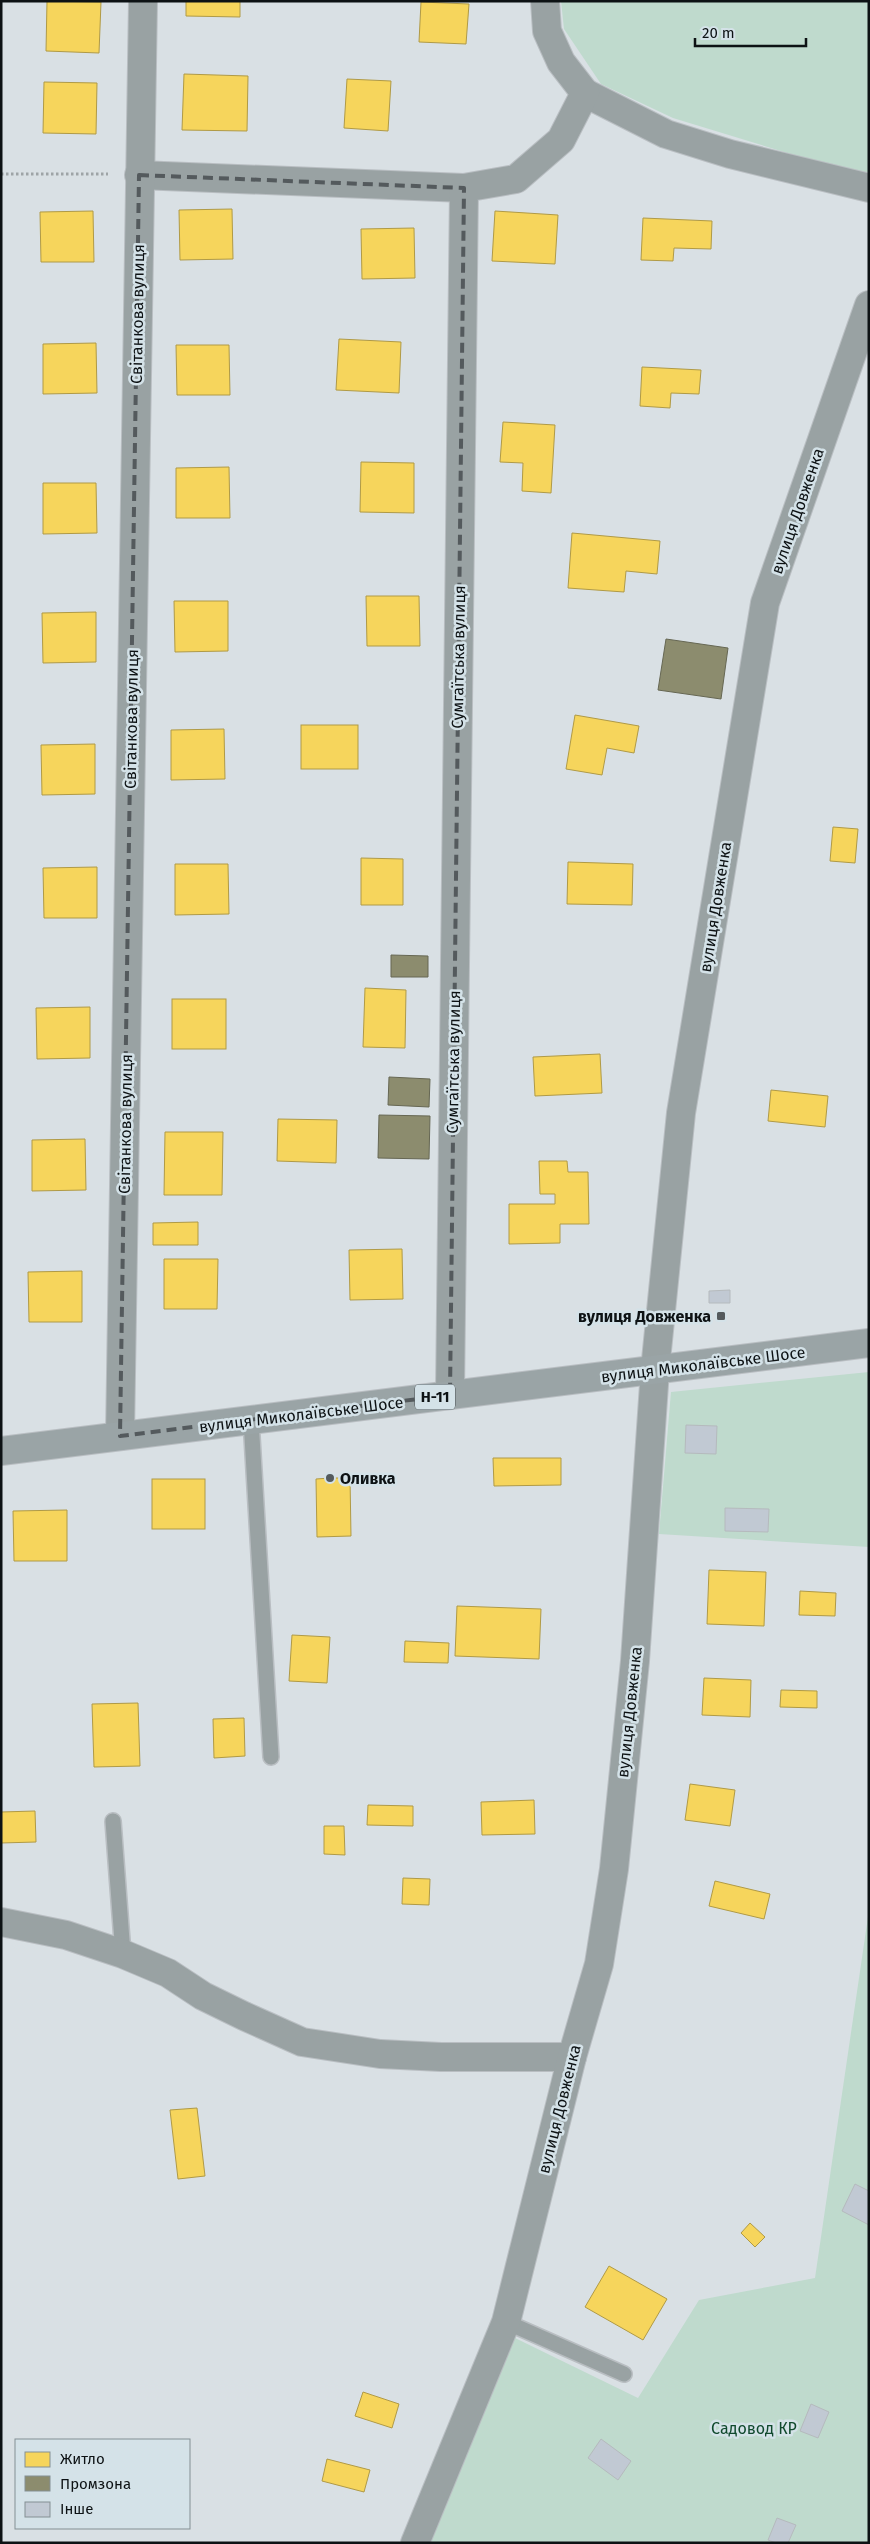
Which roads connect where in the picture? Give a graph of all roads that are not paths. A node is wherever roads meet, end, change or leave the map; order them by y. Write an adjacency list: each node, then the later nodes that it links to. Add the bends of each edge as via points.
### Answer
1 (142, 1): 4 (street, Світанкова вулиця)
2 (545, 1): 3 (street, via 547,31 561,62)
3 (586, 93): 5 (street, via 562,140 516,179); 6 (street, via 666,134 730,154)
4 (139, 175): 5 (street); 12 (street, Світанкова вулиця)
5 (464, 188): 10 (street, Сумгаїтська вулиця)
6 (869, 188)
7 (869, 305): 9 (street, вулиця Довженка, via 765,604 681,1113)
8 (869, 1343): 9 (main road, вулиця Миколаївське Шосе / Н-11)
9 (655, 1370): 10 (main road, вулиця Миколаївське Шосе / Н-11); 18 (street, вулиця Довженка, via 635,1661 614,1869 599,1964)
10 (450, 1395): 11 (main road, вулиця Миколаївське Шосе / Н-11)
11 (251, 1420): 12 (main road, вулиця Миколаївське Шосе / Н-11); 14 (lane)
12 (120, 1436): 13 (main road, вулиця Миколаївське Шосе / Н-11)
13 (1, 1451)
14 (271, 1757)
15 (113, 1822): 17 (lane)
16 (1, 1922): 17 (street, via 66,1935)
17 (122, 1954): 18 (street, via 168,1973 203,1996 302,2042 380,2054 440,2058)
18 (572, 2056): 19 (street, вулиця Довженка)
19 (506, 2322): 20 (lane); 21 (street, вулиця Довженка)
20 (624, 2374)
21 (415, 2543)

